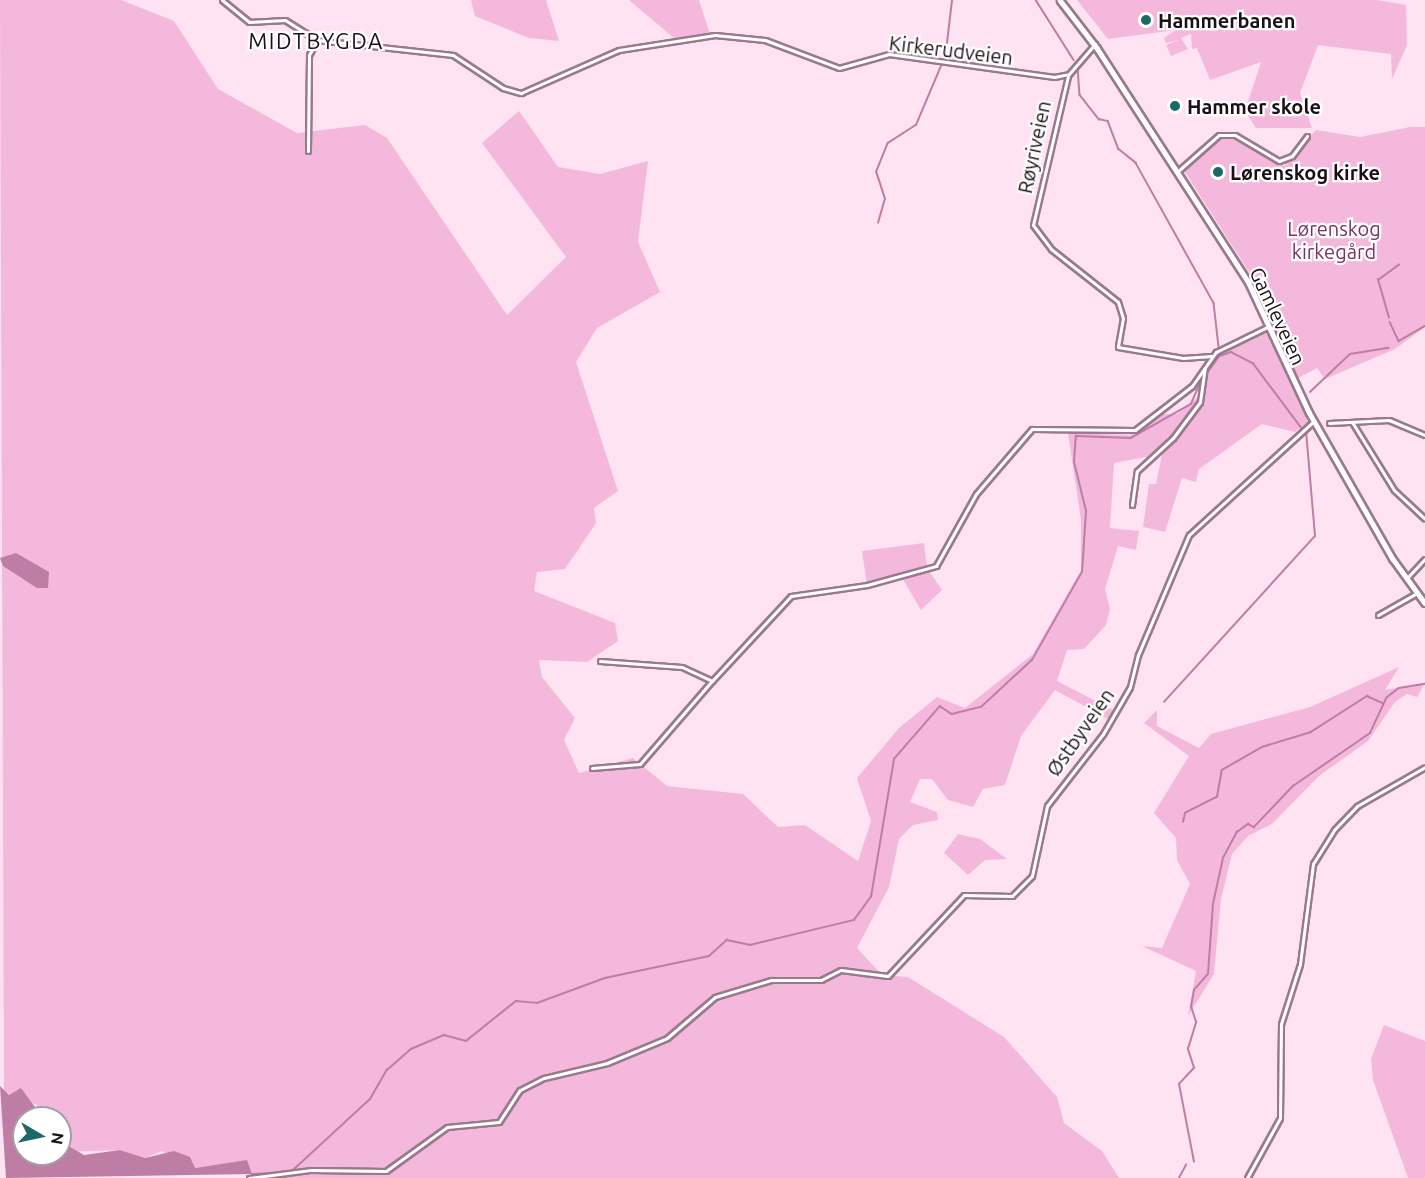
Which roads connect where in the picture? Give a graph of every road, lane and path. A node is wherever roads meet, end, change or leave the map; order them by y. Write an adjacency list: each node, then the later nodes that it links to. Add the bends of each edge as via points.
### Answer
1 (222, 0): 3 (street, Kirkerudveien, via 249,22 285,20)
2 (1060, 0): 4 (main road, Gamleveien)
3 (317, 40): 5 (street, Kirkerudveien, via 453,55 502,88 521,93 620,50 715,35 765,40 839,68 889,54 972,69); 7 (street, via 309,55)
4 (1095, 44): 5 (street); 8 (main road, Gamleveien)
5 (1068, 74): 10 (street, Røyriveien, via 1034,227 1051,249 1118,302 1123,318 1118,347 1183,358)
6 (1307, 135): 8 (street, via 1292,156 1279,161 1235,135 1220,135)
7 (308, 151)
8 (1177, 172): 9 (main road, Gamleveien, via 1253,290)
9 (1269, 326): 10 (street); 12 (main road, Gamleveien)
10 (1212, 356): 11 (street)
11 (1205, 366): 16 (street, via 1200,402 1137,471); 24 (street, via 1192,386 1135,430 1032,429 976,494 936,566 876,584 790,596)
12 (1314, 421): 19 (main road, Gamleveien); 27 (street, Østbyveien, via 1189,535 1115,714 1047,806 1029,881 1006,898 964,895 900,968 888,976 841,970 812,981 771,980 721,995 667,1038 607,1064 544,1078 520,1090 499,1122 447,1127 386,1171 311,1170)
13 (1352, 422): 14 (street); 15 (street, via 1395,421); 17 (street, via 1394,490)
14 (1329, 423)
15 (1425, 435)
16 (1132, 505)
17 (1425, 519)
18 (1425, 559): 19 (street)
19 (1406, 579): 20 (main road, Gamleveien)
20 (1417, 593): 21 (main road, Gamleveien); 22 (street)
21 (1425, 603)
22 (1378, 615)
23 (600, 661): 24 (street, via 682,667)
24 (712, 681): 26 (street, via 640,764)
25 (1425, 767): 28 (street, via 1357,806 1334,830 1313,864 1300,964 1281,1024 1281,1118)
26 (592, 768)
27 (249, 1178)
28 (1247, 1178)

